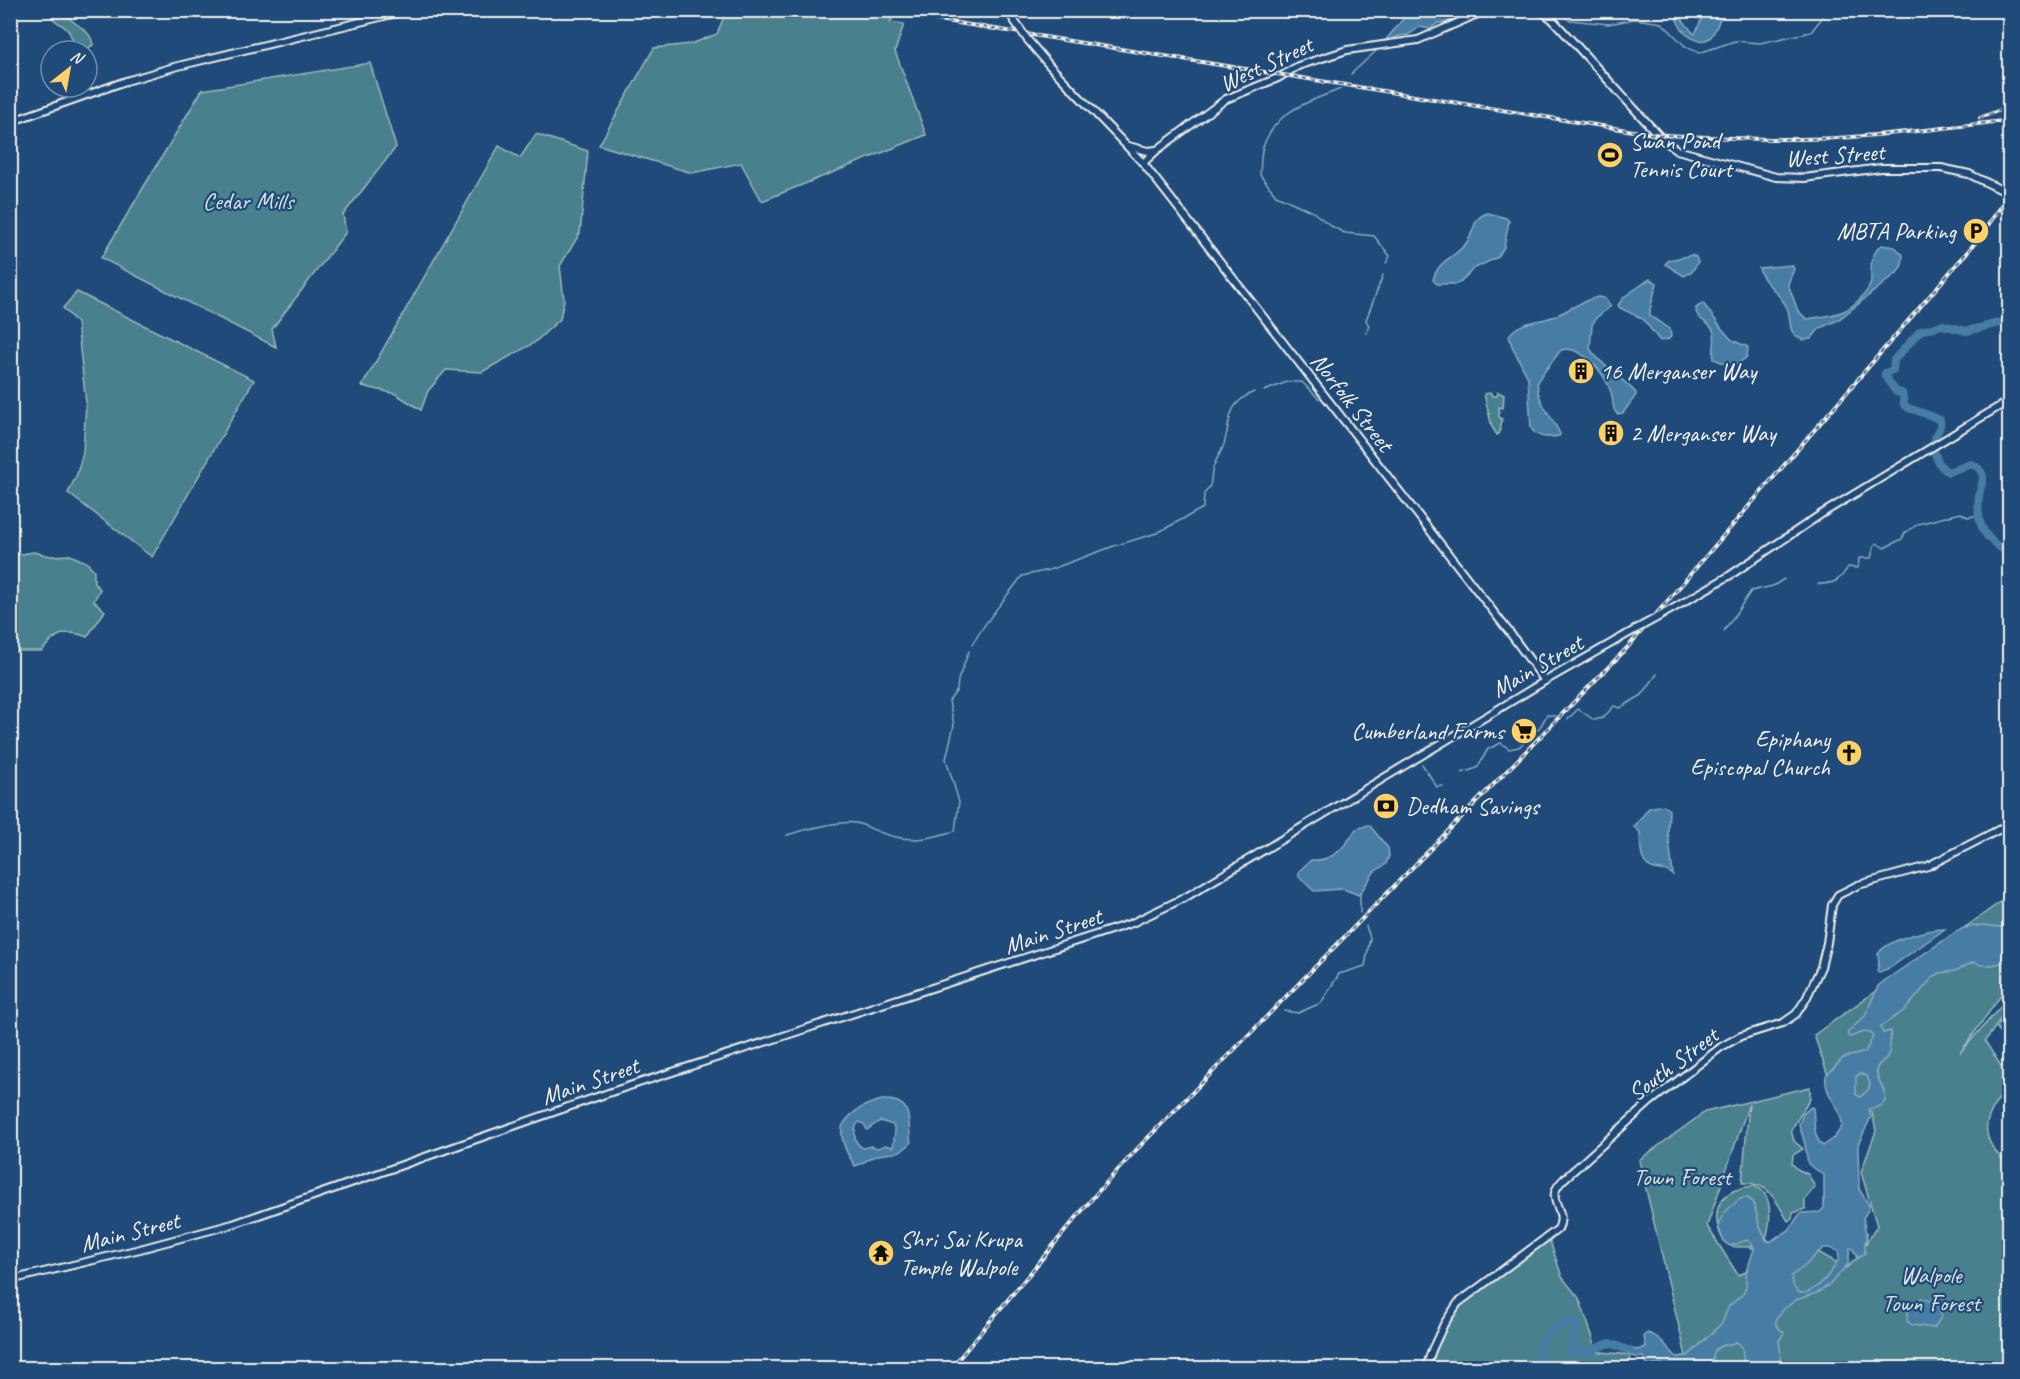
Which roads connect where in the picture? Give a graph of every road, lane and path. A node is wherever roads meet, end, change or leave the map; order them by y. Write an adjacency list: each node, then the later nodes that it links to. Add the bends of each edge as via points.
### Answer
1 (409, 10): 5 (main road, via 165,70)
2 (1007, 10): 6 (main road, bridge, via 1078,96)
3 (1487, 10): 7 (main road, West Street, via 1429,37 1347,50 1298,66 1226,99)
4 (1540, 10): 9 (main road, West Street, via 1664,142 1677,150 1784,178 1881,168 1948,169 1969,174)
5 (10, 122)
6 (1128, 147): 7 (main road); 8 (main road, Norfolk Street)
7 (1157, 150): 8 (main road, West Street)
8 (1143, 164): 11 (main road, Norfolk Street)
9 (2010, 194)
10 (2010, 400): 11 (main road, Main Street, bridge, via 1817,517 1729,576)
11 (1545, 681): 13 (main road, Main Street, via 1186,897 1132,923 614,1091 241,1221)
12 (2010, 824): 14 (main road, South Street, via 1928,866 1858,885 1838,895 1832,905 1821,967 1796,1014 1783,1023 1741,1036 1721,1047 1656,1097 1561,1182 1554,1195 1561,1217 1558,1229 1458,1303 1444,1324)
13 (10, 1280)
14 (1426, 1368)

